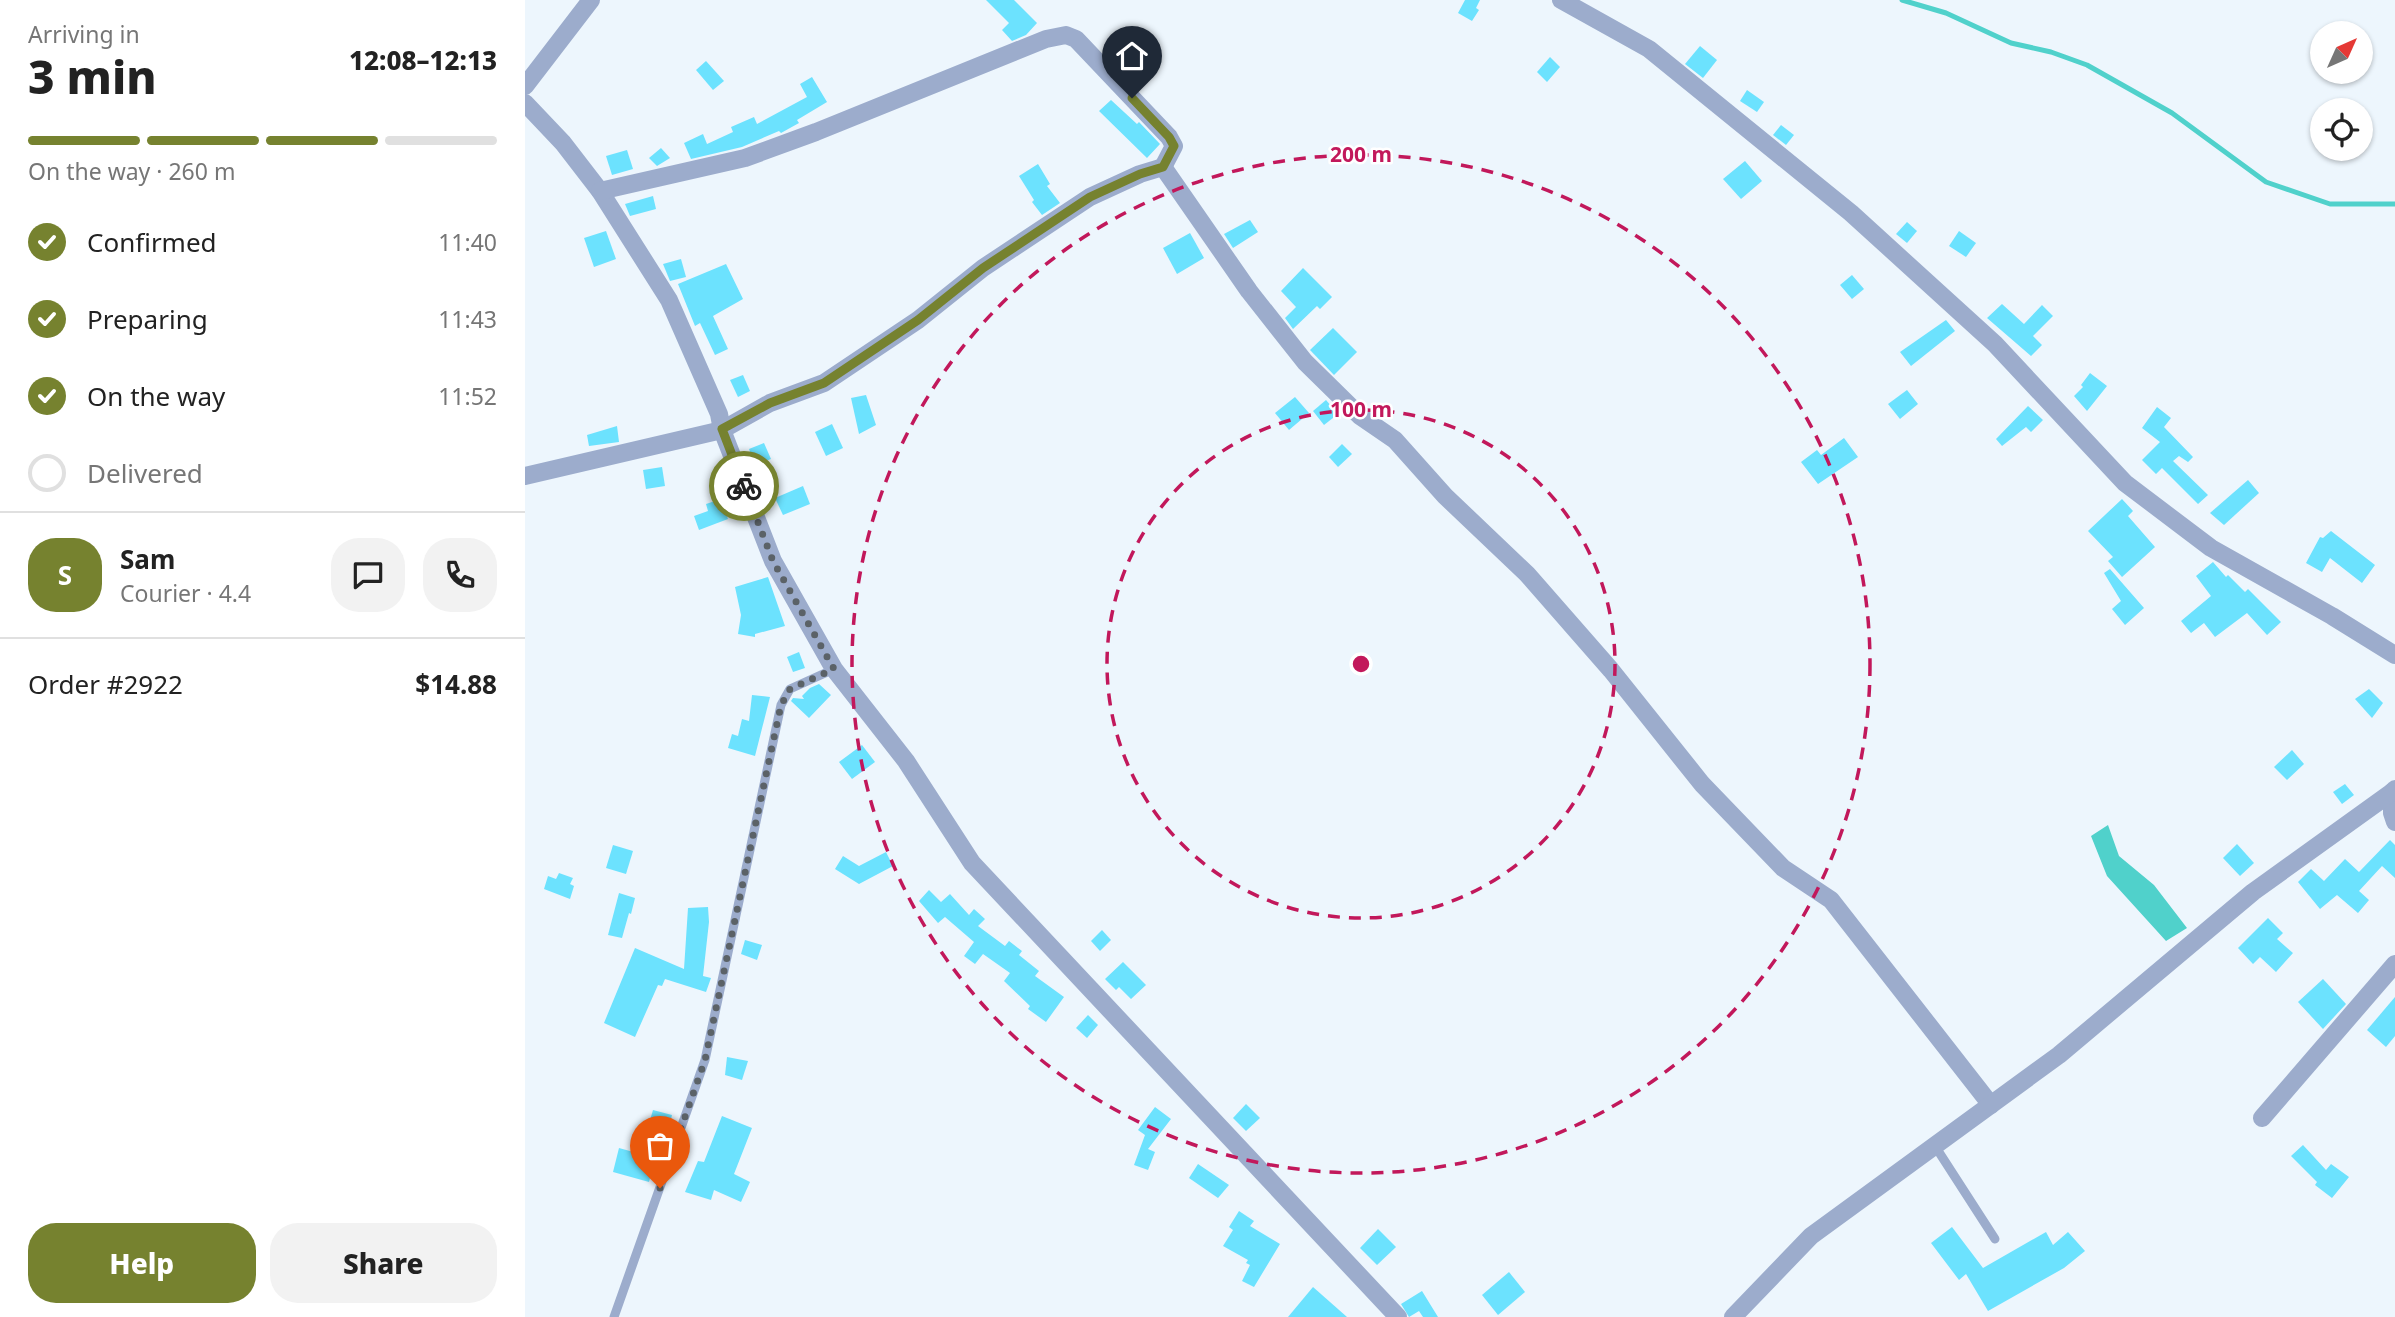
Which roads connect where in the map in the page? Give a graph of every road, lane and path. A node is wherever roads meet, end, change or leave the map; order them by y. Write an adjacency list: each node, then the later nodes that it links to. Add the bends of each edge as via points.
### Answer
1 (591, 0): 3 (street)
2 (1562, 0): 9 (street, via 1650,49 1851,213 1995,344 2125,483 2211,548)
3 (525, 86)
4 (525, 103): 6 (street)
5 (1163, 167): 6 (street, via 1174,146 1169,137 1076,39 1066,35 745,158); 7 (street, via 1090,197 824,383 770,403); 14 (street, via 1305,362 1360,416 1395,440 1527,575 1702,784 1783,868 1831,900)
6 (600, 191): 7 (street, via 669,300)
7 (722, 429): 8 (street); 10 (street, via 773,561)
8 (525, 476)
9 (2395, 655)
10 (834, 669): 18 (lane, via 790,689 781,705 705,1060); 19 (street, via 906,761 972,863)
11 (2394, 790): 12 (street); 14 (street, via 2253,892 2059,1055)
12 (2395, 822)
13 (2395, 964): 15 (street)
14 (1991, 1105): 16 (street)
15 (2262, 1118)
16 (1935, 1146): 17 (lane); 20 (street, via 1811,1236)
17 (1995, 1238)
18 (614, 1317)
19 (1398, 1317)
20 (1733, 1317)

